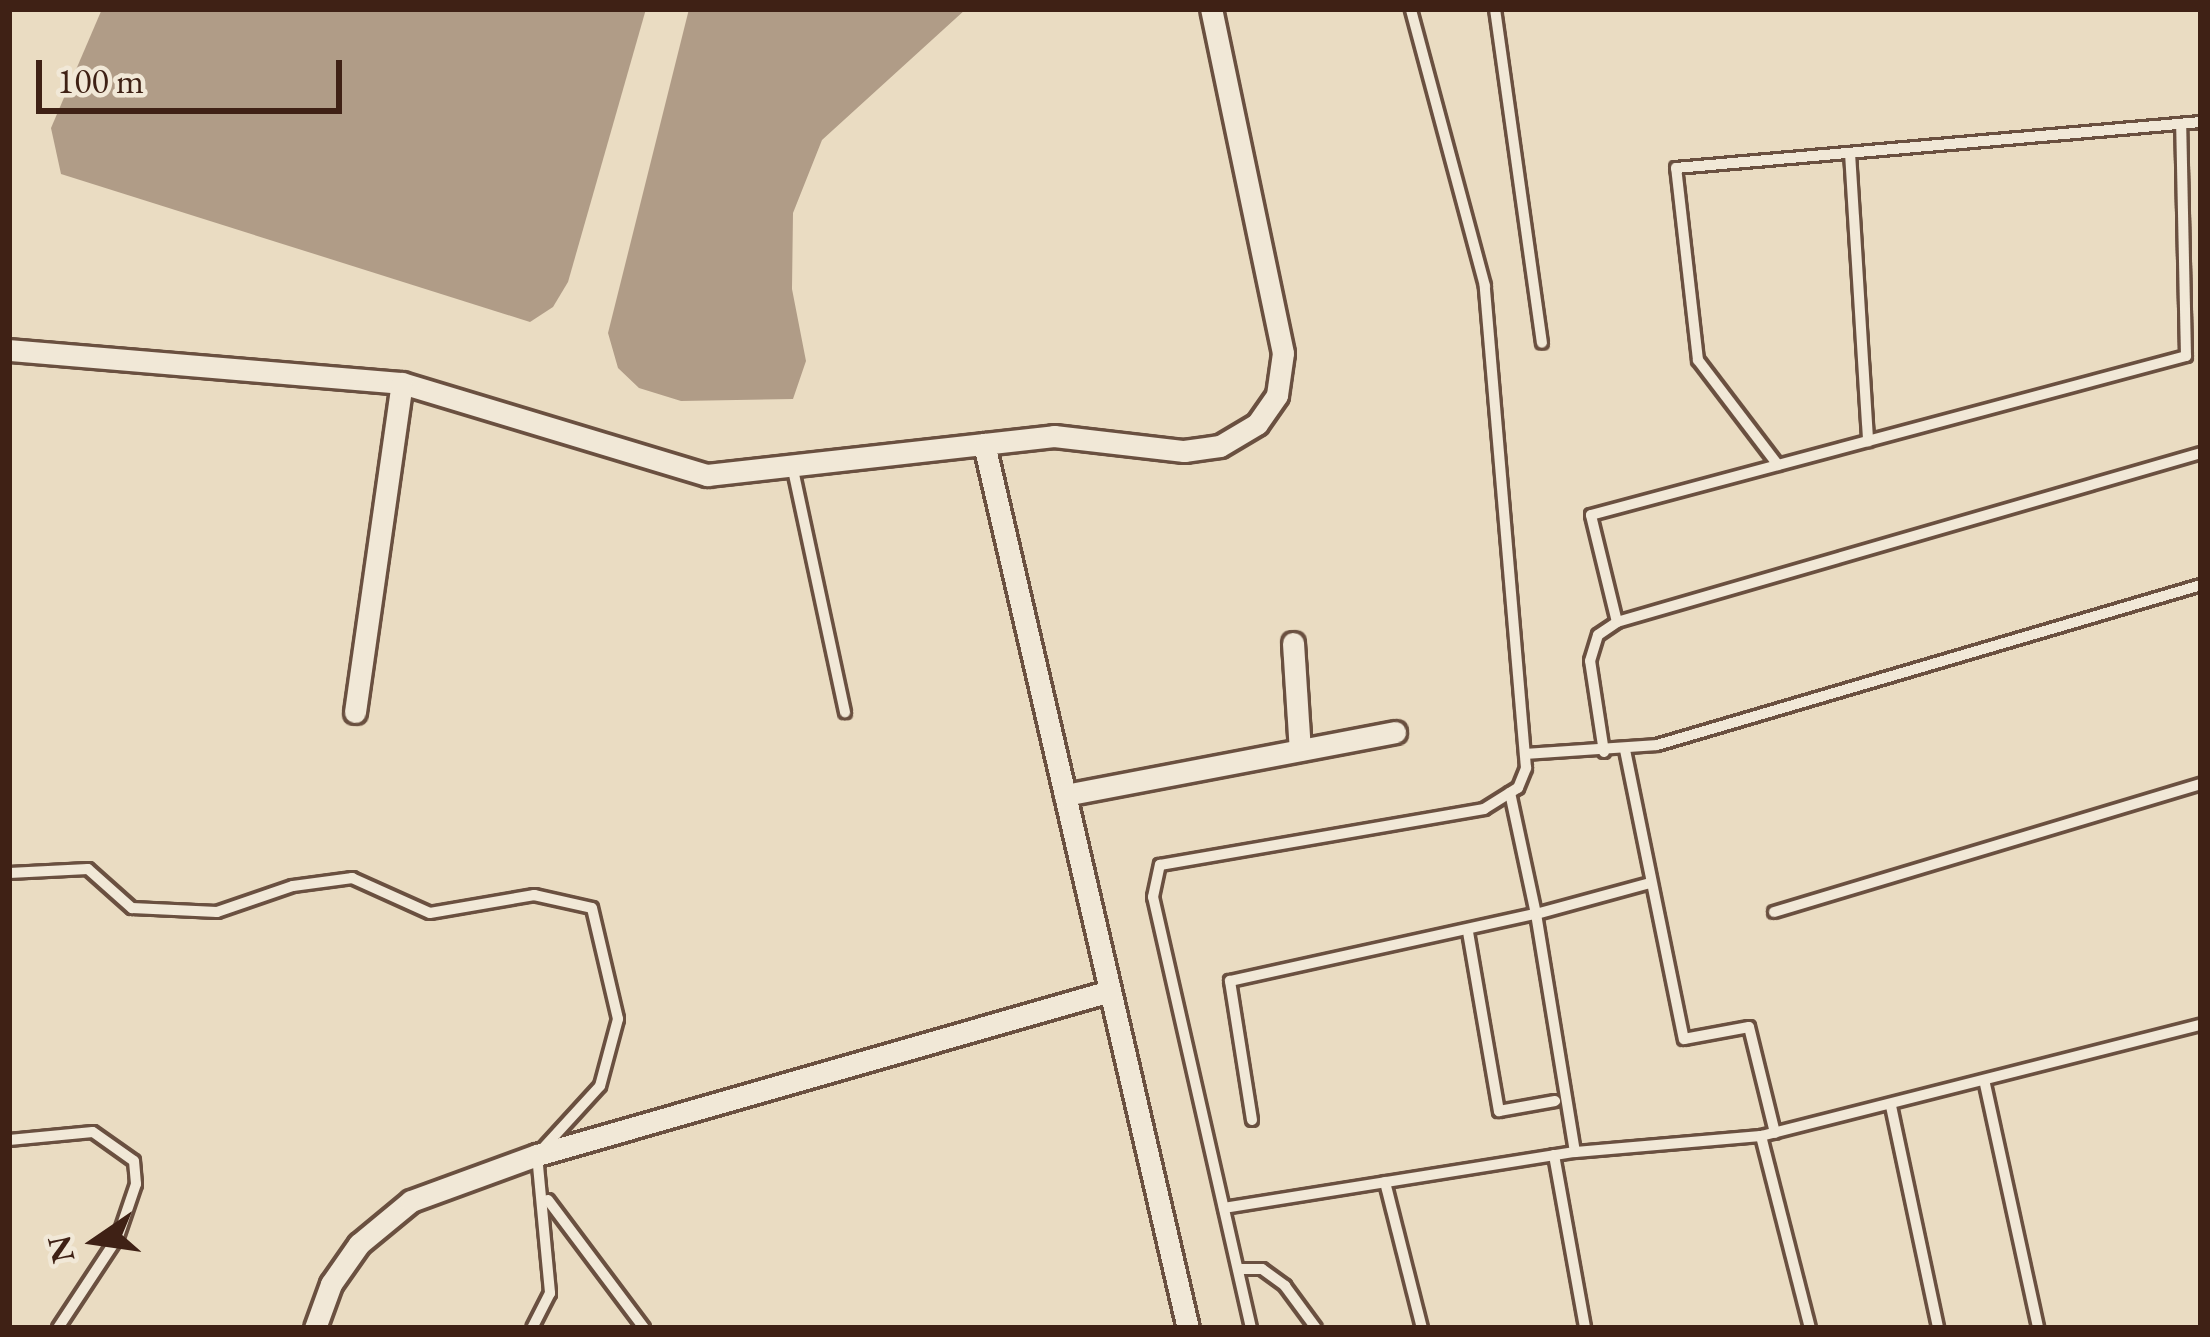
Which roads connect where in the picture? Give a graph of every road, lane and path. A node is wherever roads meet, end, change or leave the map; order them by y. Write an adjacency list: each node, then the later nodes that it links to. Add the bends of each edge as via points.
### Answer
1 (1211, 9): 11 (street, via 1283,353 1277,395 1257,424 1220,446 1184,451 1054,436)
2 (1411, 9): 24 (lane, via 1485,286)
3 (1496, 9): 7 (lane)
4 (2201, 122): 5 (lane)
5 (2181, 124): 6 (lane); 10 (lane, via 2186,356)
6 (1850, 153): 10 (lane); 14 (lane, via 1676,168 1698,360)
7 (1542, 343)
8 (9, 350): 9 (street)
9 (402, 383): 13 (street, via 706,475); 18 (street)
10 (1868, 441): 14 (lane)
11 (984, 444): 13 (street); 27 (street)
12 (2201, 453): 16 (lane)
13 (792, 465): 19 (lane)
14 (1778, 465): 16 (lane, via 1591,515)
15 (2201, 586): 22 (lane)
16 (1617, 622): 23 (lane, via 1598,635 1590,661)
17 (1293, 643): 21 (street)
18 (355, 712)
19 (844, 712)
20 (1395, 732): 21 (street)
21 (1300, 750): 27 (street)
22 (1624, 750): 23 (lane); 29 (lane)
23 (1604, 752): 24 (lane)
24 (1526, 754): 26 (lane)
25 (2201, 784): 30 (lane)
26 (1510, 793): 31 (lane); 47 (lane, via 1484,809 1160,866 1153,897)
27 (1065, 795): 33 (street)
28 (9, 874): 44 (lane, via 88,868 132,908 217,912 293,886 352,878 430,913 534,895 592,908 618,1019 600,1086)
29 (1650, 883): 31 (lane); 39 (lane, via 1684,1039 1749,1027)
30 (1774, 912)
31 (1536, 914): 32 (lane); 42 (lane)
32 (1468, 932): 36 (lane, via 1499,1111); 38 (lane, via 1230,981)
33 (1110, 991): 44 (street); 53 (street)
34 (2201, 1025): 35 (lane)
35 (1985, 1084): 37 (lane); 60 (lane)
36 (1555, 1101)
37 (1891, 1106): 39 (lane); 59 (lane)
38 (1252, 1120)
39 (1775, 1132): 40 (lane)
40 (1761, 1136): 42 (lane); 58 (lane)
41 (9, 1140): 49 (lane, via 93,1132 134,1161 136,1184 118,1237)
42 (1575, 1152): 43 (lane)
43 (1554, 1155): 45 (lane); 57 (lane)
44 (537, 1156): 46 (lane); 50 (street, via 383,1219 331,1284)
45 (1385, 1182): 47 (lane); 56 (lane)
46 (545, 1197): 51 (lane, via 550,1293); 52 (lane)
47 (1224, 1208): 48 (lane)
48 (1238, 1269): 54 (lane); 55 (lane, via 1262,1269 1285,1286)
49 (58, 1328)
50 (315, 1328)
51 (532, 1328)
52 (644, 1328)
53 (1188, 1328)
54 (1251, 1328)
55 (1316, 1328)
56 (1422, 1328)
57 (1585, 1328)
58 (1810, 1328)
59 (1938, 1328)
60 (2038, 1328)

